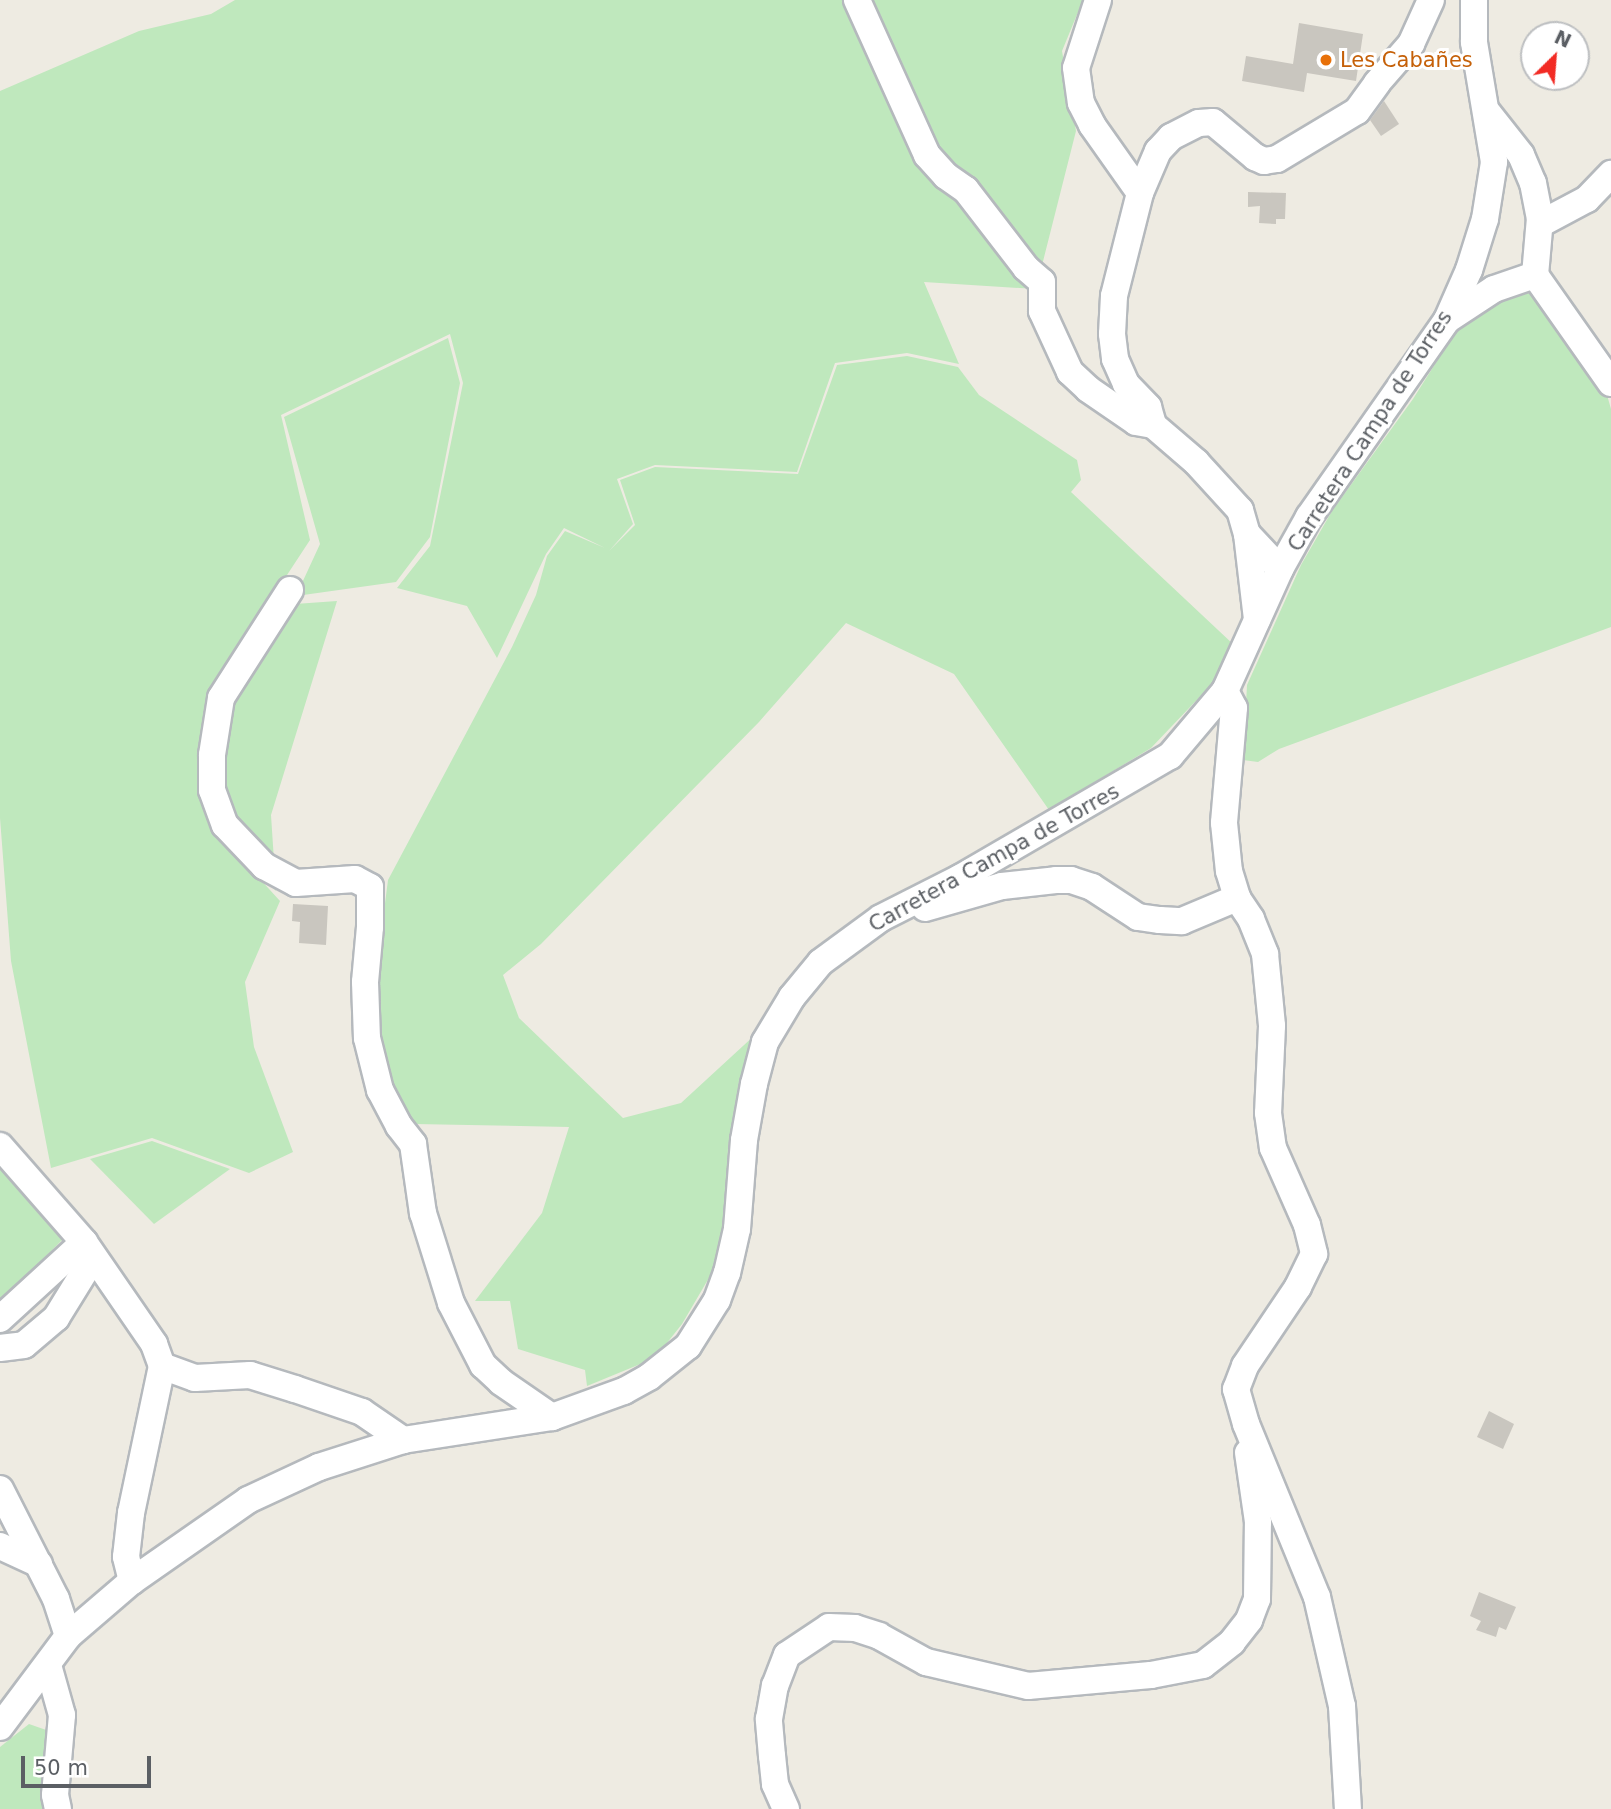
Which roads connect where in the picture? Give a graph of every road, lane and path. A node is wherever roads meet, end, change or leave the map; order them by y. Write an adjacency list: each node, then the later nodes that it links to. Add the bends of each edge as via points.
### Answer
1 (857, 0): 12 (street, via 926,155 966,190 1042,282 1042,311 1070,372 1136,422)
2 (1098, 0): 7 (street, via 1076,68 1081,103)
3 (1431, 0): 7 (street, via 1411,44 1357,111 1277,159 1265,161 1224,128 1213,122 1199,123 1171,137 1158,151)
4 (1474, 0): 5 (street, Carretera Campa de Torres, via 1474,42)
5 (1488, 113): 8 (street, via 1521,155 1533,183); 10 (street, Carretera Campa de Torres, via 1494,162 1485,219)
6 (1611, 174): 8 (street, via 1587,199)
7 (1140, 193): 12 (street, via 1114,296 1112,334 1115,359 1126,384 1148,407)
8 (1540, 224): 9 (street)
9 (1535, 275): 10 (street, via 1494,289); 11 (street)
10 (1447, 320): 14 (street, Carretera Campa de Torres, via 1335,476)
11 (1611, 383)
12 (1153, 425): 13 (street, via 1196,462 1240,510)
13 (1247, 534): 14 (street); 16 (street)
14 (1280, 569): 16 (street, Carretera Campa de Torres)
15 (290, 590): 25 (street, via 221,698 212,790 225,825 264,866 296,883 355,879 370,887 365,982 368,1038 380,1090 413,1144 423,1213 451,1303 483,1365)
16 (1257, 621): 17 (street, Carretera Campa de Torres)
17 (1225, 691): 18 (street, via 1234,708 1234,733 1224,823); 19 (street, Carretera Campa de Torres, via 1170,756)
18 (1237, 898): 19 (street, via 1182,921 1160,920 1138,917 1092,887 1056,880 1002,886 934,906); 26 (street, via 1265,954 1272,1026 1268,1114 1273,1148 1307,1225 1314,1254 1236,1388)
19 (893, 912): 25 (street, Carretera Campa de Torres, via 821,962 792,997 765,1042 744,1140 735,1240 718,1300 703,1327 688,1346 649,1377)
20 (0, 1146): 21 (street)
21 (89, 1250): 22 (street); 23 (street, via 56,1318 24,1345); 24 (street, via 154,1344)
22 (0, 1319)
23 (0, 1348)
24 (162, 1366): 27 (street, via 195,1378 250,1375 284,1385 362,1412); 31 (street, via 131,1513 126,1557)
25 (552, 1417): 27 (street, Carretera Campa de Torres)
26 (1246, 1424): 36 (street, via 1258,1522 1257,1599 1249,1620 1232,1642 1203,1665 1151,1675 1028,1686 926,1662 855,1628 829,1627 787,1655 775,1686 769,1719 773,1765); 37 (street, via 1317,1597 1342,1706)
27 (403, 1440): 31 (street, Carretera Campa de Torres, via 319,1467 248,1500)
28 (0, 1489): 30 (street)
29 (0, 1546): 30 (street)
30 (39, 1564): 32 (street)
31 (132, 1581): 32 (street, Carretera Campa de Torres)
32 (68, 1636): 33 (street, Carretera Campa de Torres)
33 (48, 1665): 34 (street, Carretera Campa de Torres); 35 (street, via 62,1715 55,1795)
34 (0, 1727)
35 (58, 1809)
36 (786, 1809)
37 (1349, 1809)

